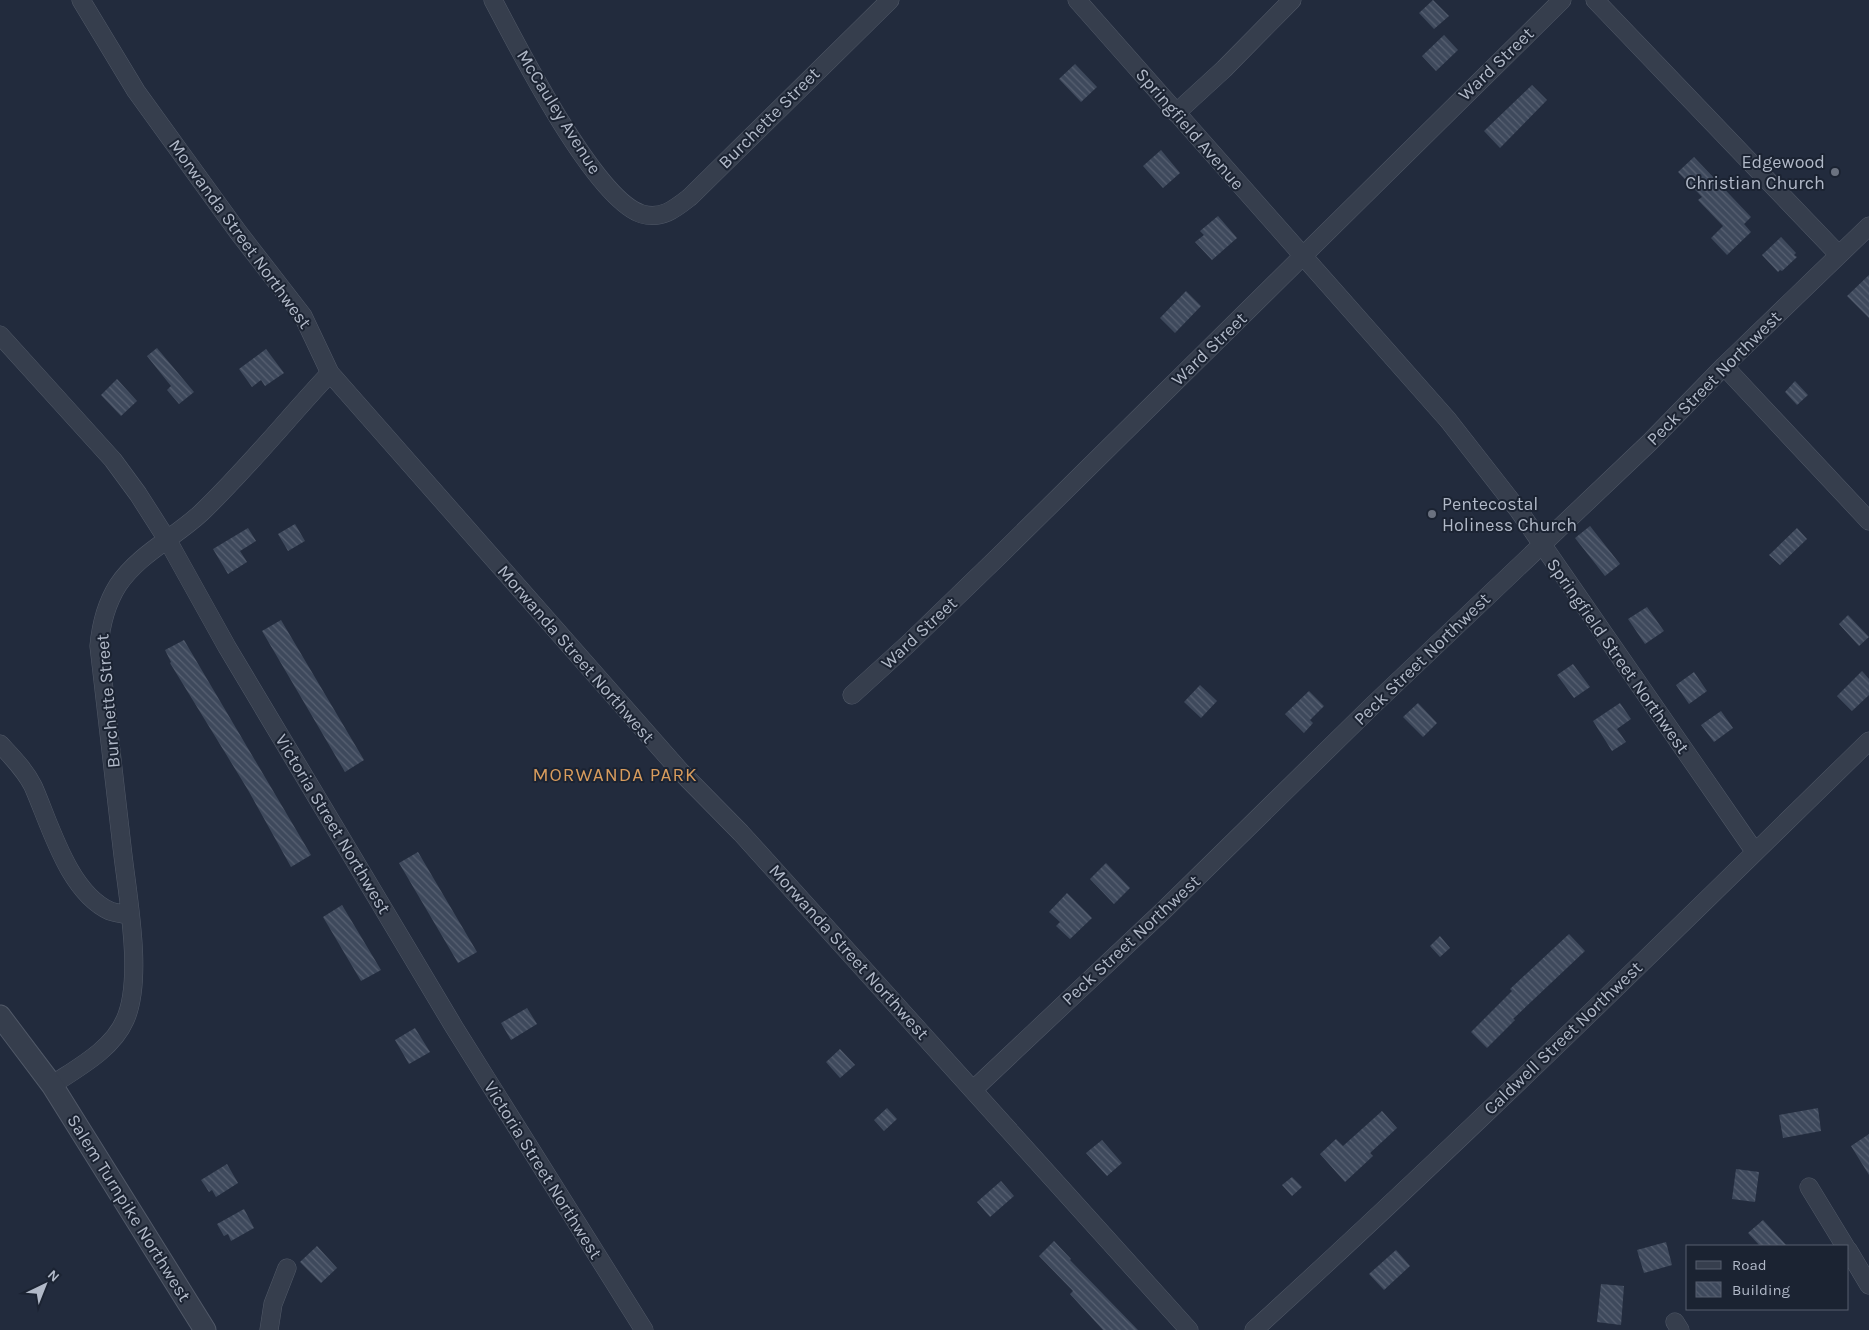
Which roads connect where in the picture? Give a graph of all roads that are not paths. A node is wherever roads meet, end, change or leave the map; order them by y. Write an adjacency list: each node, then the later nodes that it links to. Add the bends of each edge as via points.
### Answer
1 (81, 0): 15 (street, Morwanda Street Northwest, via 136,91 303,316)
2 (493, 0): 9 (street, McCauley Avenue, via 578,150 621,202)
3 (890, 0): 9 (street, Burchette Street, via 690,197 665,214 656,216)
4 (1077, 0): 8 (street, Springfield Avenue)
5 (1292, 0): 8 (street)
6 (1562, 0): 12 (street, Ward Street)
7 (1595, 0): 11 (street)
8 (1176, 113): 12 (street, Springfield Avenue)
9 (638, 212)
10 (1869, 226): 11 (street, Peck Street Northwest)
11 (1839, 255): 14 (street, Peck Street Northwest)
12 (1303, 256): 18 (street, Springfield Street Northwest, via 1448,420); 19 (street, Ward Street, via 971,584)
13 (0, 335): 17 (street, Victoria Street Northwest, via 113,460)
14 (1724, 366): 16 (street); 18 (street, Peck Street Northwest)
15 (330, 373): 17 (street, Burchette Street, via 222,493); 26 (street, Morwanda Street Northwest, via 681,772 741,832)
16 (1869, 521)
17 (168, 541): 23 (street, Burchette Street, via 132,568 110,601 101,627 99,646); 34 (street, Victoria Street Northwest, via 227,648 449,1019)
18 (1542, 546): 22 (street, Springfield Street Northwest); 26 (street, Peck Street Northwest)
19 (852, 695)
20 (1869, 741): 22 (street, Caldwell Street Northwest)
21 (0, 744): 23 (street, via 26,773 50,832 72,872 96,901 111,911)
22 (1755, 852): 36 (street, Caldwell Street Northwest, via 1349,1243)
23 (129, 915): 25 (street, Burchette Street, via 133,993 124,1023 114,1038 96,1054)
24 (0, 1016): 25 (street, Salem Turnpike Northwest)
25 (52, 1085): 32 (street, Salem Turnpike Northwest)
26 (973, 1090): 35 (street, Morwanda Street Northwest)
27 (1809, 1188): 28 (street)
28 (1844, 1245)
29 (1849, 1252): 31 (street)
30 (287, 1268): 33 (street, via 273,1304)
31 (1869, 1285)
32 (206, 1330)
33 (269, 1330)
34 (644, 1330)
35 (1189, 1330)
36 (1254, 1330)

